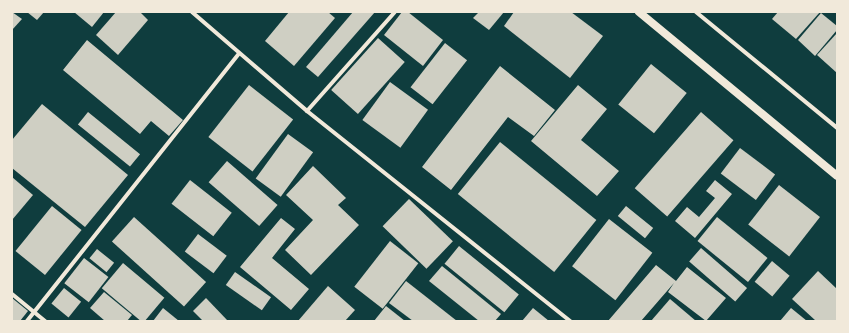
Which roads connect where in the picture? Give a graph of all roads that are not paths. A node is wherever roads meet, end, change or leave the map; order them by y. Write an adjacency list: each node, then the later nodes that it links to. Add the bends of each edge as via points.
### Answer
1 (192, 12): 5 (street)
2 (395, 12): 6 (street)
3 (639, 12): 8 (main road)
4 (696, 12): 7 (street)
5 (239, 54): 6 (street); 10 (street)
6 (307, 111): 13 (street)
7 (837, 128)
8 (837, 176)
9 (12, 294): 10 (street)
10 (34, 312): 11 (street); 12 (street)
11 (27, 321)
12 (45, 321)
13 (570, 321)

